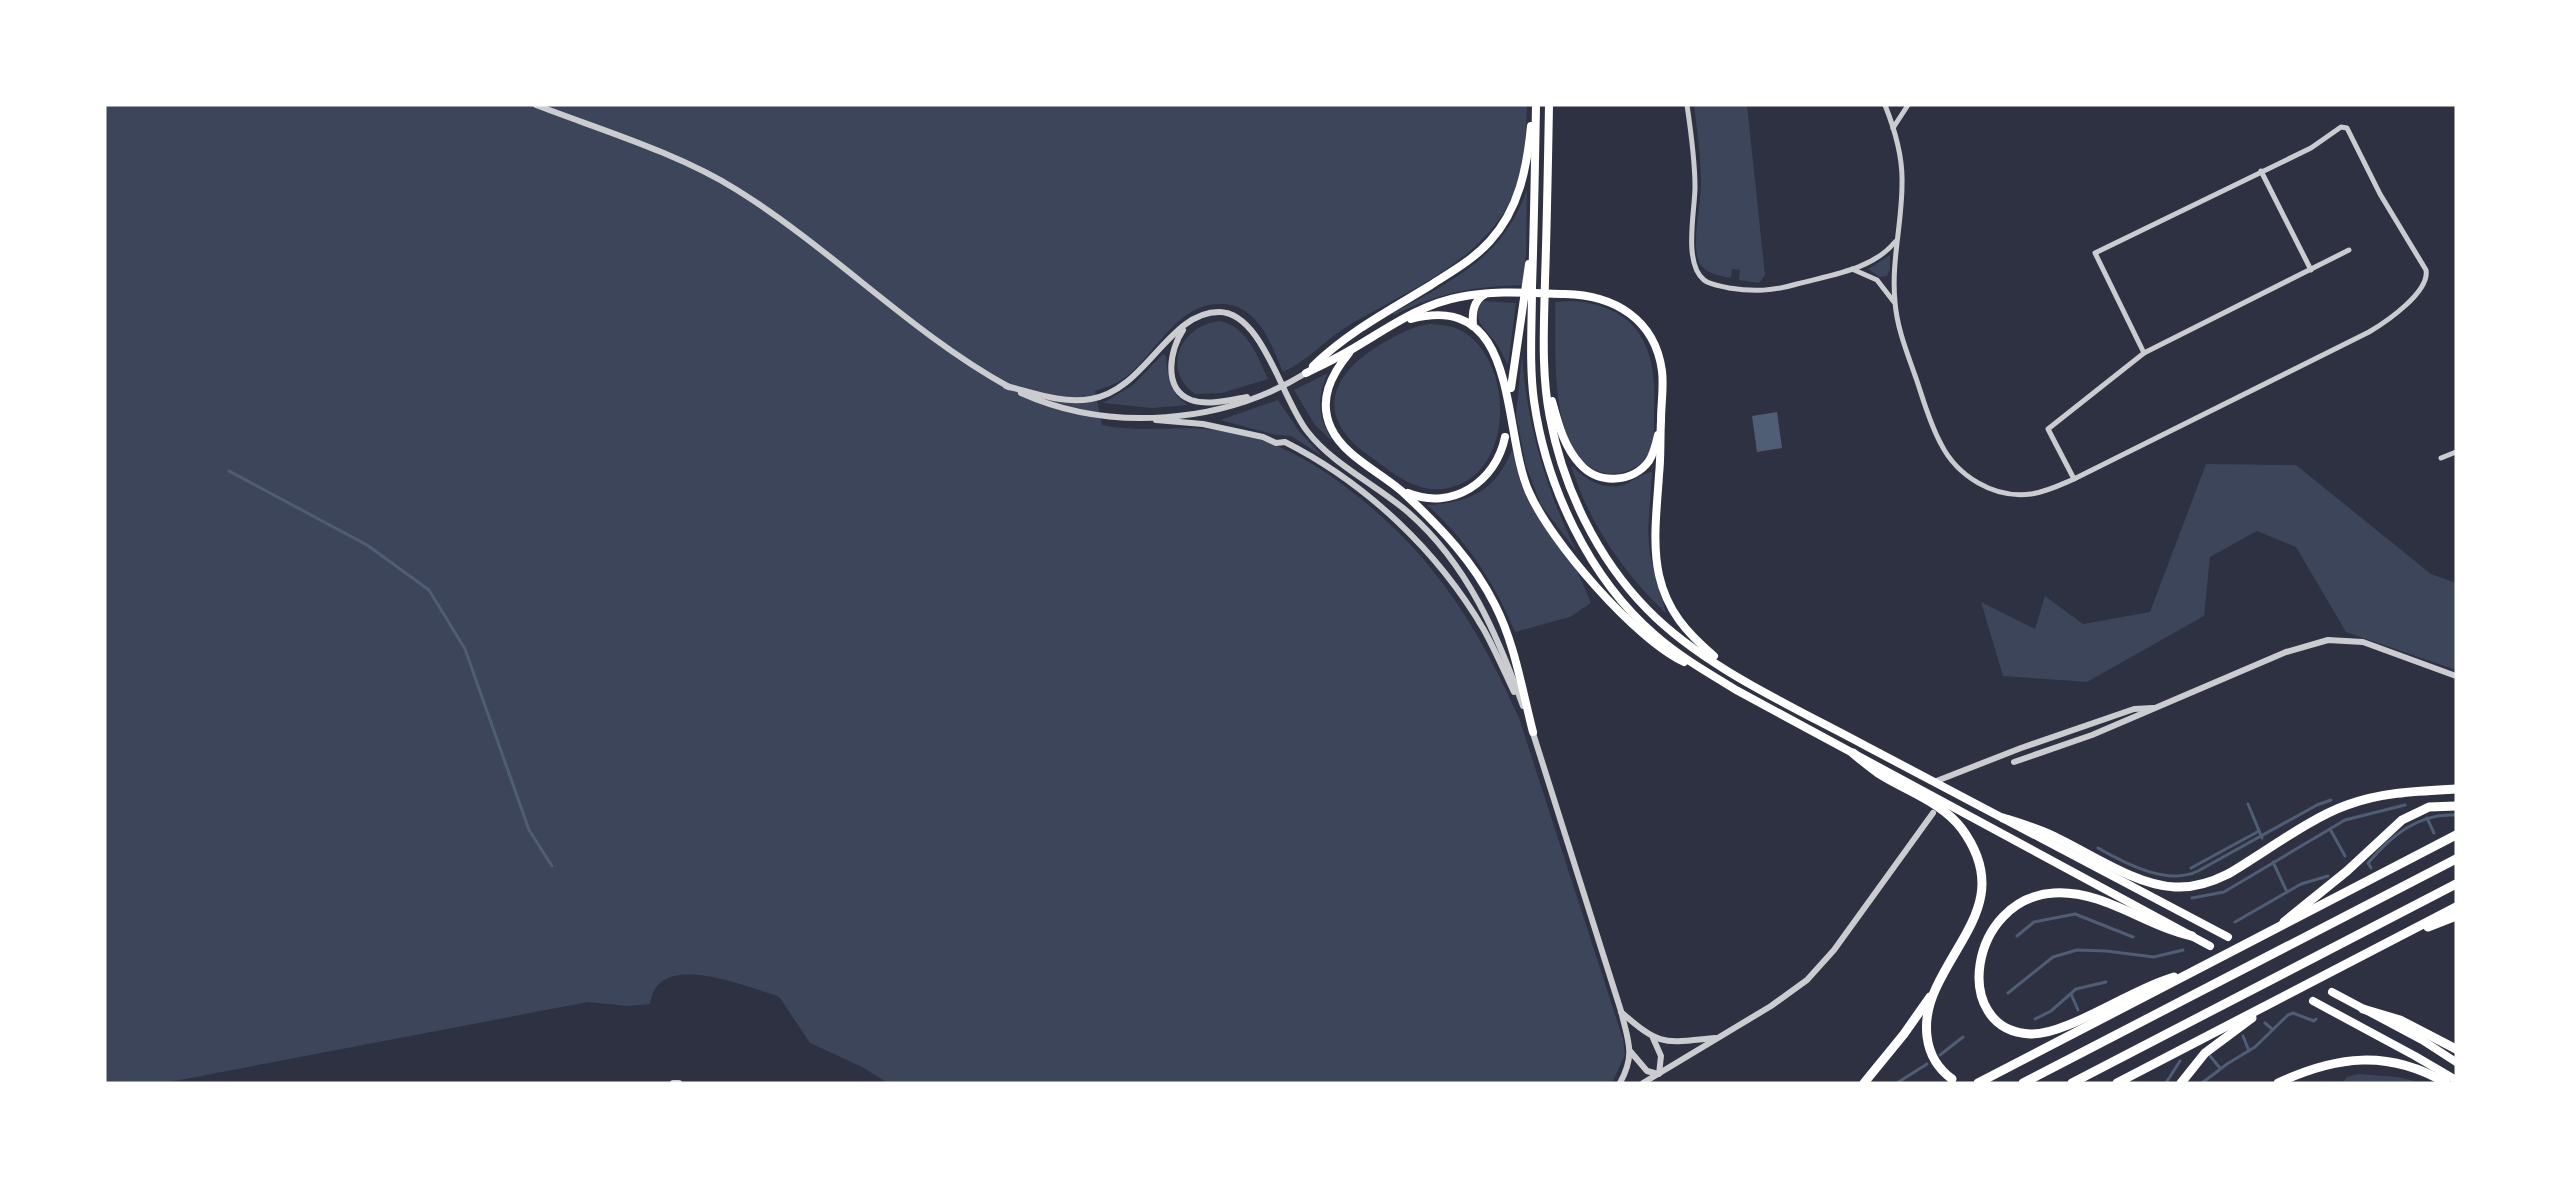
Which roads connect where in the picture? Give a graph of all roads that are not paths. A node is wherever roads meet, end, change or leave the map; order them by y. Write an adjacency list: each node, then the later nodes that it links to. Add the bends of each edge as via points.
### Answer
1 (536, 105): 23 (street, via 693,166 736,189)
2 (1534, 105): 9 (highway); 21 (highway, via 1520,188 1508,216 1489,242 1466,263 1361,326)
3 (1688, 105): 12 (street, via 1695,176 1693,258 1704,280 1719,286 1764,291)
4 (1884, 105): 7 (street)
5 (1908, 105): 7 (street)
6 (1549, 107): 22 (highway)
7 (1893, 128): 10 (street, via 1902,176)
8 (2261, 171): 13 (street); 20 (street, via 2095,253); 31 (street, via 2312,148 2344,127 2424,266 2426,277 2421,286 2394,316 2368,332)
9 (1533, 237): 24 (highway); 33 (highway, via 1533,398 1547,458 1564,505 1593,560 1633,613 1660,639)
10 (1896, 240): 12 (street, via 1880,257); 15 (street)
11 (2349, 250): 13 (street)
12 (1852, 269): 15 (street, via 1878,280)
13 (2311, 270): 20 (street)
14 (1488, 292): 17 (highway, via 1446,300); 18 (highway, via 1476,302); 27 (highway, via 1603,298 1634,317 1648,334 1661,368)
15 (1895, 304): 31 (street, via 1926,408 1941,444 1959,470 1988,487 2016,494 2043,491)
16 (1195, 319): 23 (street, via 1133,379 1103,396 1059,399); 25 (street, via 1178,338 1171,357 1172,374 1183,395 1209,402); 37 (street, via 1219,312 1245,322 1257,336 1293,410 1313,438 1408,512 1443,548 1491,623)
17 (1393, 324): 18 (highway, via 1442,314); 19 (highway)
18 (1473, 326): 24 (highway, via 1495,353)
19 (1351, 350): 21 (highway); 32 (highway, via 1326,394 1328,421 1344,445)
20 (2145, 353): 31 (street, via 2048,429)
21 (1306, 373): 25 (street)
22 (1545, 380): 27 (highway, via 1571,452 1583,468 1598,476 1620,479 1640,470 1652,456); 34 (highway, via 1551,425 1567,478 1582,515 1608,559 1639,601 1664,626)
23 (1006, 386): 26 (street, via 1056,407)
24 (1508, 387): 33 (highway, via 1515,439 1530,494 1552,530 1624,617 1675,658)
25 (1263, 395): 26 (street, via 1207,412)
26 (1134, 418): 37 (street, via 1203,424 1276,443 1286,442 1364,492 1404,527 1454,585 1483,629)
27 (1661, 423): 34 (highway, via 1655,546 1660,577 1682,627)
28 (1505, 437): 32 (highway, via 1492,470 1468,491 1434,499)
29 (2456, 452): 30 (street)
30 (2441, 458)
31 (2074, 479)
32 (1402, 491): 37 (highway, via 1443,530 1495,605)
33 (1707, 672): 38 (highway)
34 (1735, 674): 40 (highway)
35 (2456, 676): 36 (street, via 2363,642 2336,639 2286,652)
36 (2160, 707): 39 (street); 40 (street, via 2134,709)
37 (1533, 732): 61 (street)
38 (1853, 753): 52 (highway); 56 (highway, via 1949,816 1963,831 1975,854 1981,875 1976,917)
39 (2013, 762)
40 (1934, 782): 44 (highway)
41 (2456, 789): 44 (highway, via 2396,793 2347,805 2228,874 2185,887 2141,879 2042,831)
42 (2456, 806): 50 (highway, via 2429,807 2402,819)
43 (1933, 813): 63 (street, via 1815,972 1782,999)
44 (2003, 818): 53 (highway)
45 (2456, 835): 50 (highway)
46 (2456, 859): 76 (highway)
47 (2456, 884): 77 (highway)
48 (2456, 908): 51 (highway)
49 (2456, 916): 51 (highway)
50 (2277, 929): 55 (highway)
51 (2411, 931): 59 (highway)
52 (2192, 936): 54 (highway); 55 (highway, via 2166,929 2096,898 2063,893 2036,896 2015,905 1996,924 1982,954 1979,978 1982,999 1992,1017 2012,1031 2039,1034 2059,1029 2153,984)
53 (2228, 937)
54 (2210, 946)
55 (2191, 973): 75 (highway)
56 (1936, 987): 68 (highway, via 1928,1013 1927,1040 1932,1056); 74 (highway)
57 (2332, 992): 60 (highway)
58 (2313, 1001): 69 (highway)
59 (2264, 1008): 78 (highway); 79 (highway, via 2205,1053)
60 (2363, 1009): 64 (highway, via 2400,1020); 66 (highway)
61 (1621, 1011): 62 (street); 65 (street)
62 (1653, 1038): 63 (street, via 1672,1042); 67 (street, via 1661,1056)
63 (1719, 1038): 67 (street)
64 (2456, 1049)
65 (1630, 1051): 67 (street, via 1644,1068); 72 (street, via 1628,1068)
66 (2456, 1062)
67 (1659, 1074): 73 (street)
68 (1952, 1079)
69 (2456, 1080)
70 (673, 1083): 71 (street)
71 (679, 1083)
72 (1620, 1083)
73 (1643, 1083)
74 (1864, 1083)
75 (1978, 1083)
76 (2023, 1083)
77 (2072, 1083)
78 (2117, 1083)
79 (2181, 1083)
80 (2278, 1083): 81 (highway, via 2323,1065 2374,1059 2404,1064)
81 (2446, 1083)

